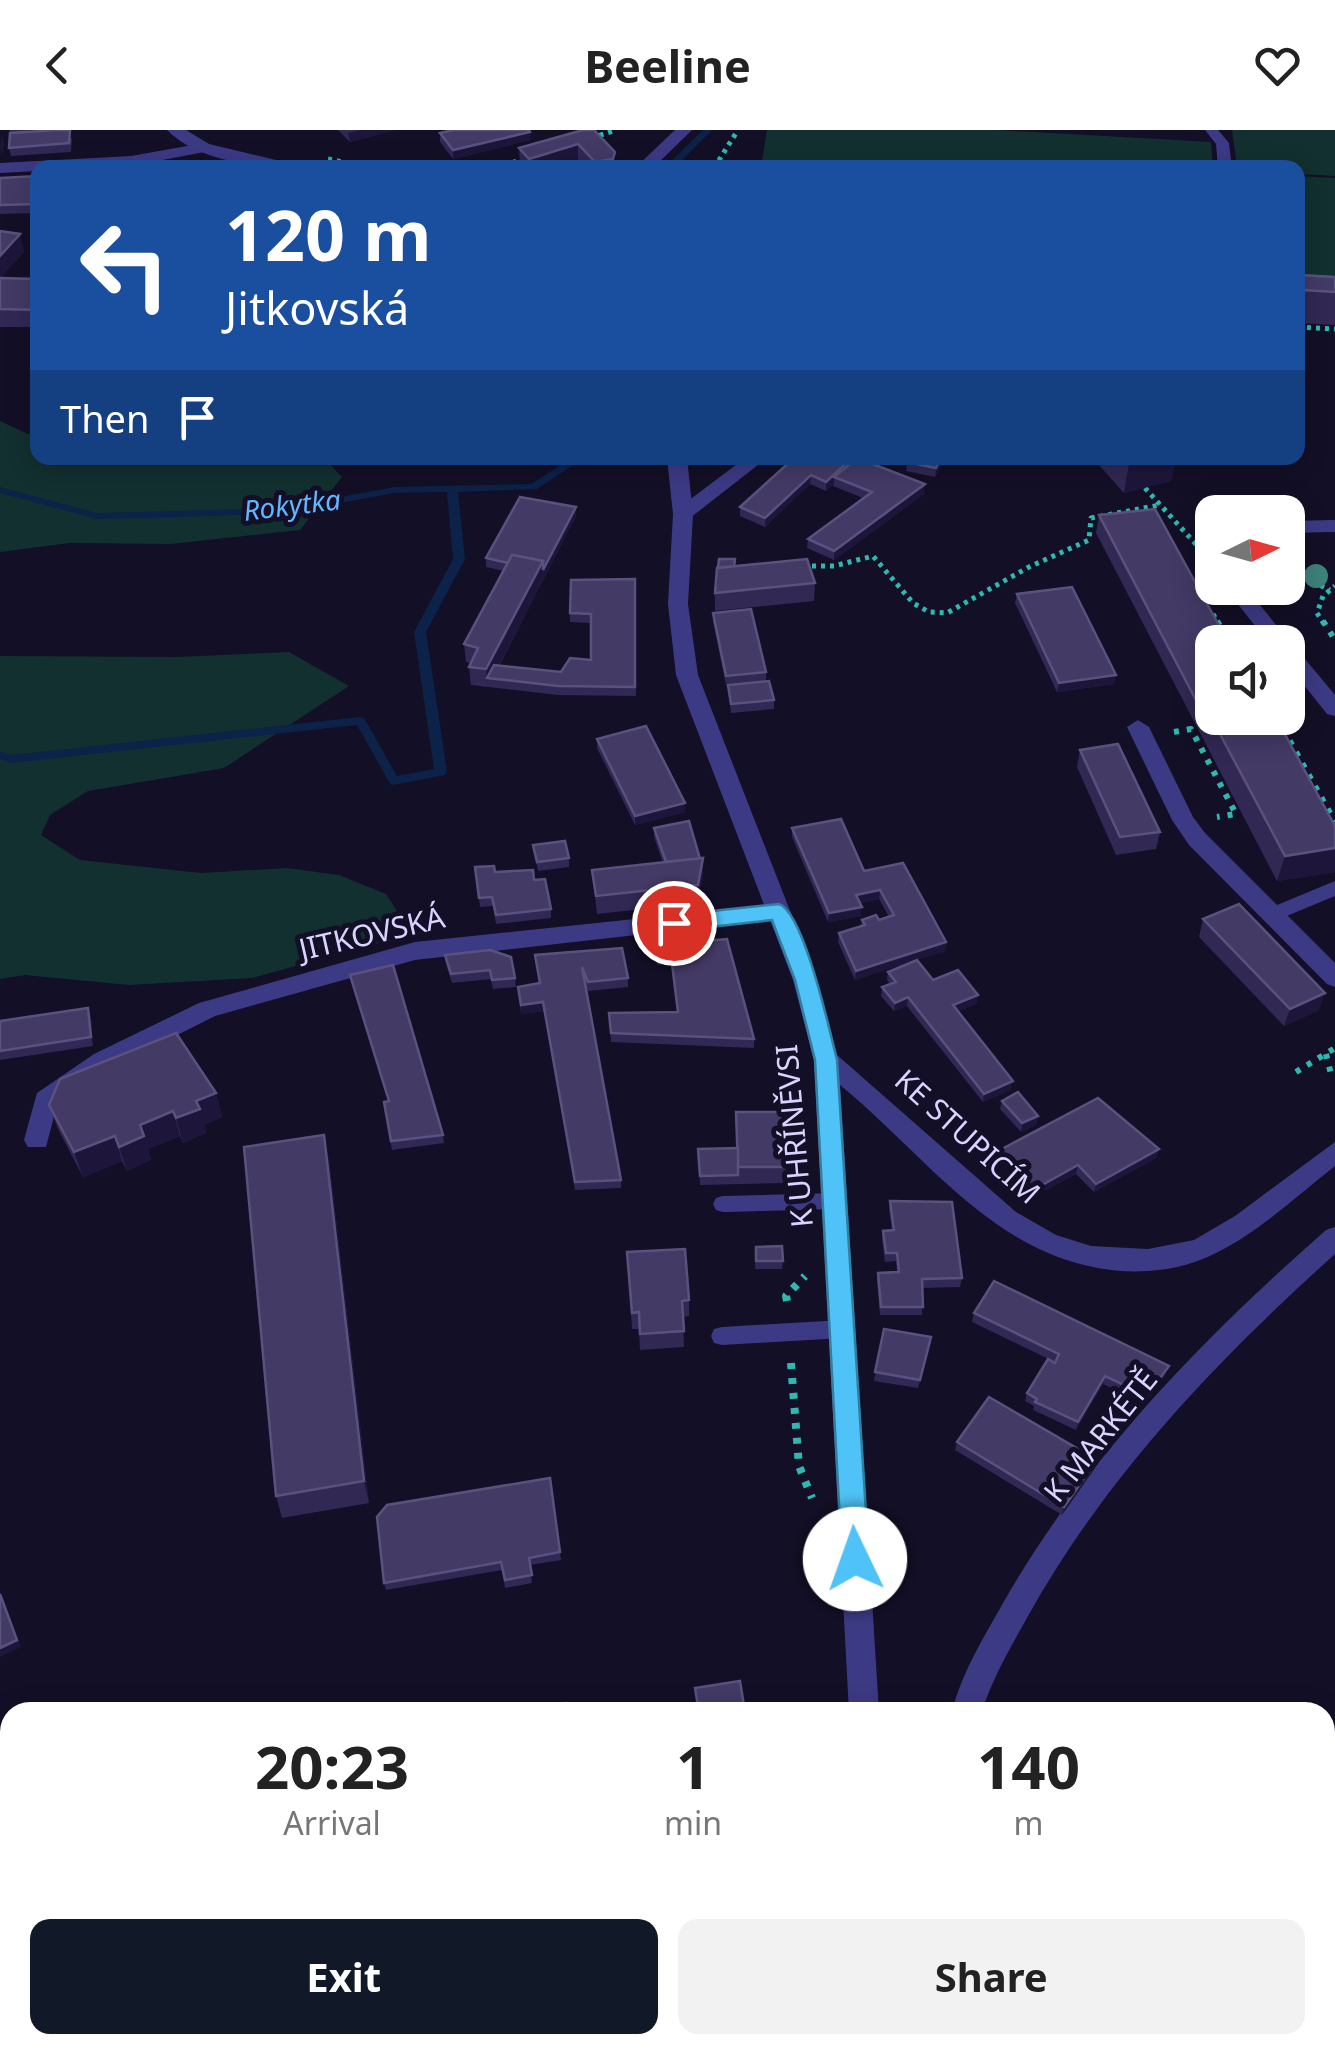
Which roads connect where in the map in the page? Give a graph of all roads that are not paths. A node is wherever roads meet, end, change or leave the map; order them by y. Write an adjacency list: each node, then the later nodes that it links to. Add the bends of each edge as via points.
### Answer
1 (175, 130): 4 (street)
2 (684, 130): 7 (street)
3 (1210, 130): 8 (lane, via 1222,143)
4 (204, 148): 5 (street); 6 (street)
5 (137, 160)
6 (263, 160)
7 (652, 160)
8 (1224, 160)
9 (30, 166): 10 (street)
10 (0, 168)
11 (677, 465): 13 (street, K UHŘÍNĚVSI)
12 (748, 465): 13 (street)
13 (683, 514): 22 (street, K UHŘÍNĚVSI, via 678,604 687,675)
14 (1335, 526): 15 (street)
15 (1305, 527)
16 (1249, 605): 17 (street)
17 (1266, 625)
18 (1305, 673): 19 (street)
19 (1335, 709)
20 (1140, 732): 23 (street, via 1183,820)
21 (1335, 888): 23 (lane)
22 (779, 912): 25 (street, K UHŘÍNĚVSI, via 806,980); 26 (street, JITKOVSKÁ, via 414,951 208,1009 103,1061 46,1100)
23 (1272, 915): 24 (street)
24 (1335, 978)
25 (826, 1060): 27 (street, KE STUPICÍM, via 1028,1236 1095,1261 1154,1260 1209,1245); 28 (street, K UHŘÍNĚVSI)
26 (37, 1140)
27 (1335, 1152)
28 (834, 1201): 29 (lane); 31 (street, K UHŘÍNĚVSI)
29 (724, 1204)
30 (1335, 1238): 34 (street, K MARKÉTĚ, via 1245,1316 1110,1468 1027,1586)
31 (842, 1330): 32 (lane); 33 (street, K UHŘÍNĚVSI)
32 (722, 1336)
33 (863, 1702)
34 (970, 1702)

